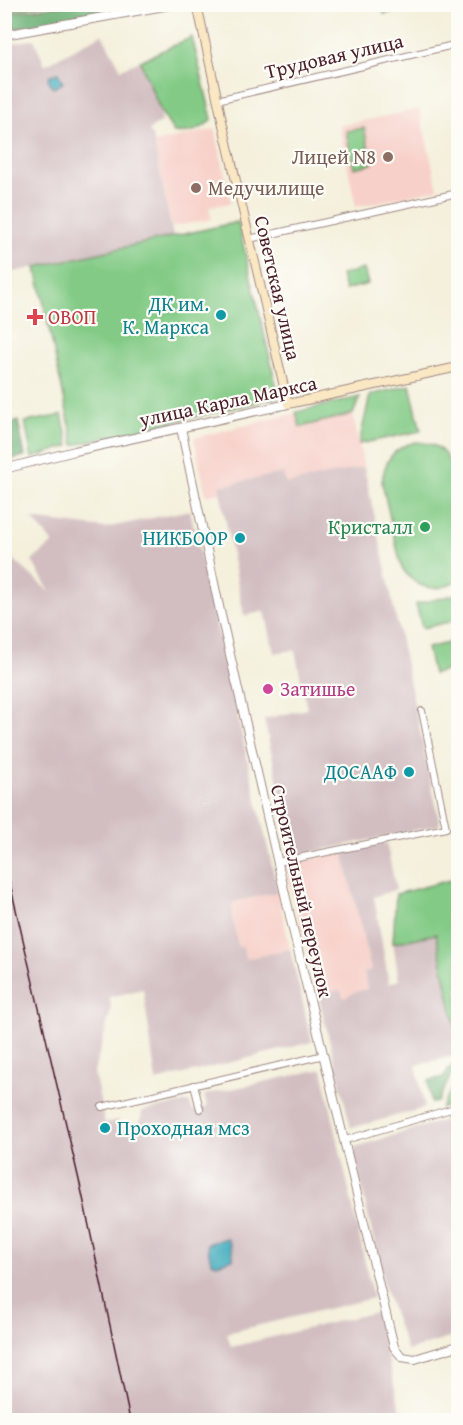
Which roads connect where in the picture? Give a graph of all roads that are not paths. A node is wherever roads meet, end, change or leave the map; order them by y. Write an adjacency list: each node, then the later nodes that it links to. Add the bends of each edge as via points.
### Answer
1 (175, 4): 3 (street)
2 (197, 4): 5 (main road, Советская улица)
3 (4, 36)
4 (459, 44): 5 (street, Трудовая улица)
5 (217, 100): 7 (main road, Советская улица)
6 (459, 192): 7 (street)
7 (249, 239): 9 (main road, Советская улица)
8 (459, 367): 9 (main road, улица Карла Маркса)
9 (288, 404): 10 (street, улица Карла Маркса)
10 (181, 428): 11 (street, улица Карла Маркса); 13 (street, Строительный переулок)
11 (4, 469)
12 (422, 711): 13 (street, via 446,828)
13 (278, 862): 14 (street, Строительный переулок)
14 (324, 1055): 15 (street); 19 (street, Строительный переулок)
15 (194, 1085): 16 (street); 18 (street)
16 (102, 1107)
17 (459, 1107): 19 (street)
18 (200, 1109)
19 (345, 1140): 20 (street, Строительный переулок, via 394,1347 402,1357 415,1359)
20 (459, 1346)

